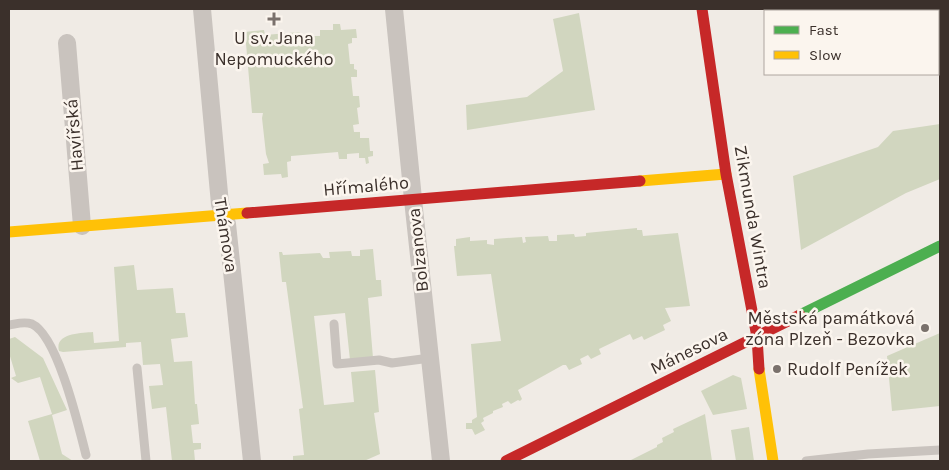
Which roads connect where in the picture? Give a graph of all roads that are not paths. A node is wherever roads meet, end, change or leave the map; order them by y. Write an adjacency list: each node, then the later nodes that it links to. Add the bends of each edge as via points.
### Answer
1 (202, 9): 7 (street, Thámova)
2 (394, 9): 6 (street, Bolzanova)
3 (702, 9): 5 (street, Zikmunda Wintra)
4 (67, 43): 8 (street, Havířská)
5 (726, 174): 6 (street, Hřímalého); 13 (street, Zikmunda Wintra)
6 (413, 199): 7 (street, Hřímalého); 14 (street, Bolzanova)
7 (223, 215): 8 (street, Hřímalého); 20 (street, Thámova, via 227,224)
8 (82, 226): 9 (street, Hřímalého)
9 (9, 232)
10 (940, 246): 13 (street, Mánesova)
11 (334, 324): 14 (lane, via 337,364 380,360 392,363)
12 (9, 326): 17 (lane, via 32,324 45,338 73,405)
13 (757, 337): 22 (street, Mánesova); 23 (street, Zikmunda Wintra, via 757,358)
14 (430, 358): 21 (street, Bolzanova)
15 (137, 368): 19 (lane)
16 (940, 450): 18 (lane)
17 (86, 455)
18 (868, 458): 24 (lane)
19 (146, 461)
20 (252, 461)
21 (441, 461)
22 (506, 461)
23 (773, 461)
24 (806, 461)

